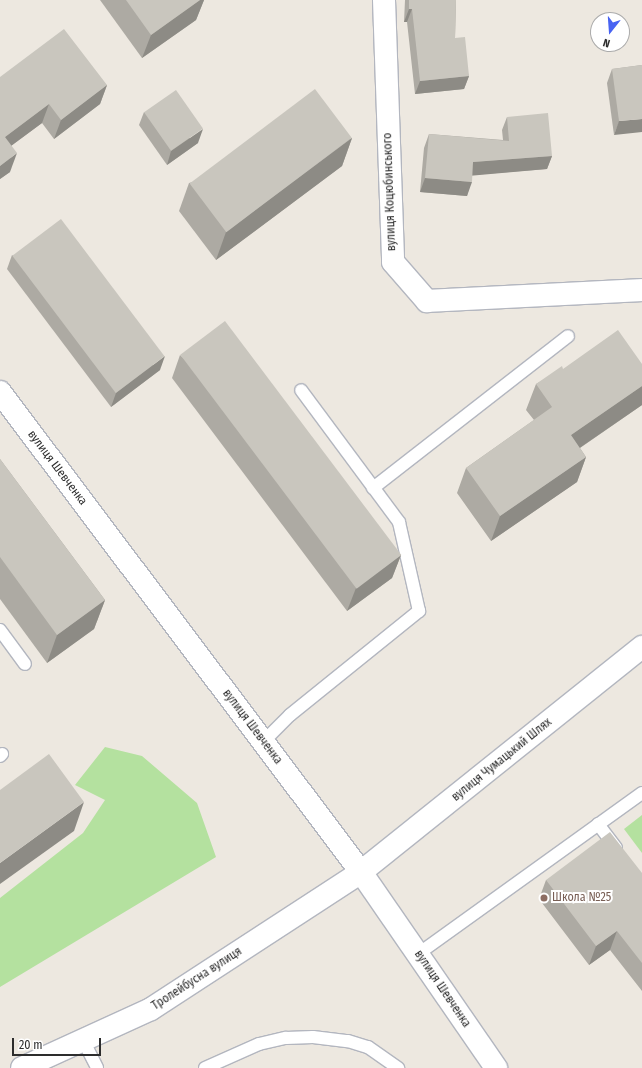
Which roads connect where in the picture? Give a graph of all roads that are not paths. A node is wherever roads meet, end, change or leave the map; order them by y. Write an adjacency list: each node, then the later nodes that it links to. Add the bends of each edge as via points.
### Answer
1 (384, 0): 2 (street, вулиця Коцюбинського, via 393,262 428,301)
2 (642, 290)
3 (568, 336): 6 (lane)
4 (301, 390): 6 (lane)
5 (0, 392): 10 (street, вулиця Шевченка)
6 (373, 488): 10 (lane, via 399,522 418,611 290,715)
7 (0, 630): 9 (lane)
8 (642, 647): 14 (street, вулиця Чумацький Шлях)
9 (25, 664)
10 (263, 742): 14 (street, вулиця Шевченка)
11 (642, 793): 12 (lane)
12 (598, 824): 13 (lane); 15 (lane)
13 (624, 859)
14 (362, 872): 15 (street, вулиця Шевченка); 16 (street, Тролейбусна вулиця, via 151,1009)
15 (418, 954): 21 (street, вулиця Шевченка)
16 (83, 1040): 17 (street, Тролейбусна вулиця); 18 (lane)
17 (22, 1068)
18 (97, 1068)
19 (205, 1068): 20 (lane, via 259,1044 286,1038 313,1037 348,1041 368,1047)
20 (398, 1068)
21 (496, 1068)

